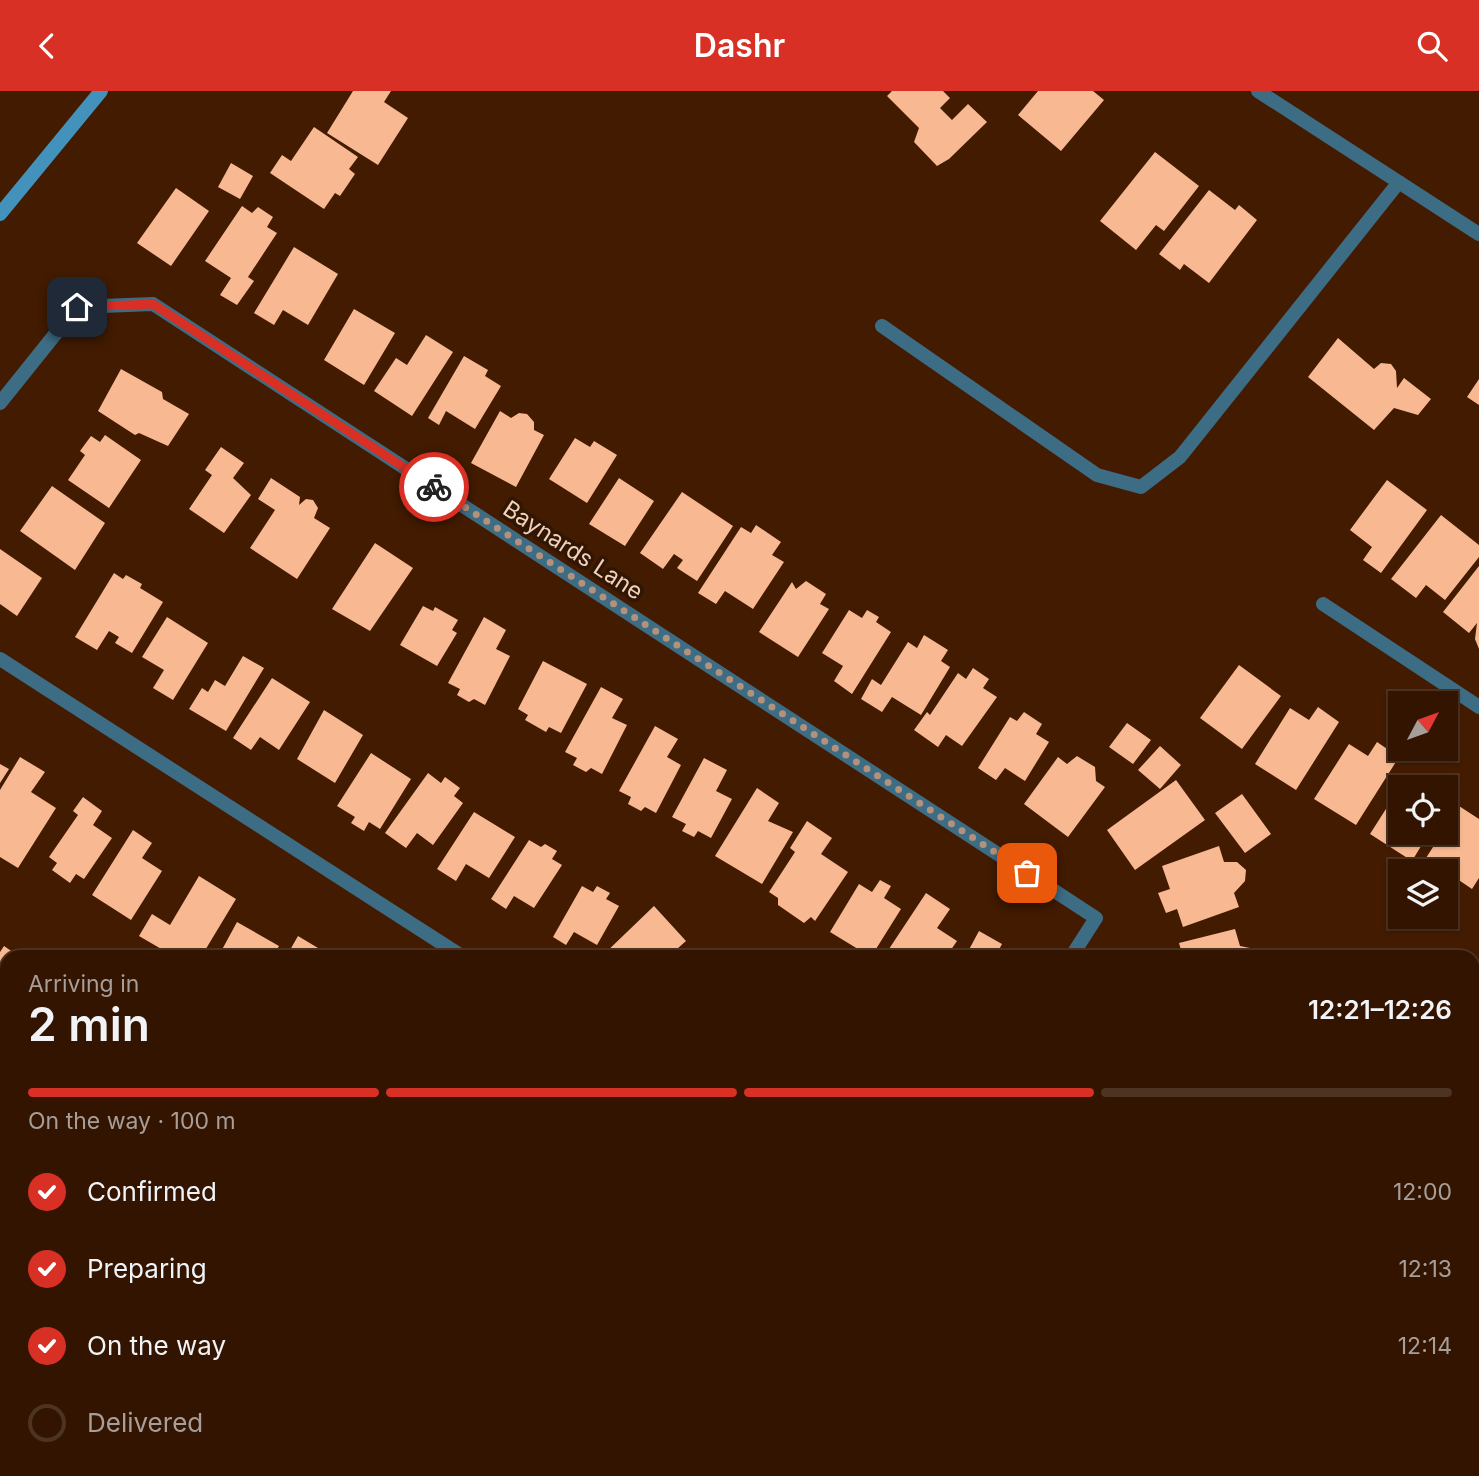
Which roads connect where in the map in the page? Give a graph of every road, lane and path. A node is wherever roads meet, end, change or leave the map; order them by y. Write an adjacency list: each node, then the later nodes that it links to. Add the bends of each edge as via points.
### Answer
1 (102, 91): 4 (main road)
2 (1258, 91): 3 (street)
3 (1399, 182): 5 (street); 6 (street, via 1180,457 1141,487 1097,475)
4 (0, 214)
5 (1479, 234)
6 (883, 326)
7 (0, 403): 12 (street, Baynards Lane, via 77,307 153,304 1096,918)
8 (1323, 604): 10 (street)
9 (0, 659): 11 (street)
10 (1479, 707)
11 (452, 950)
12 (1075, 950)

